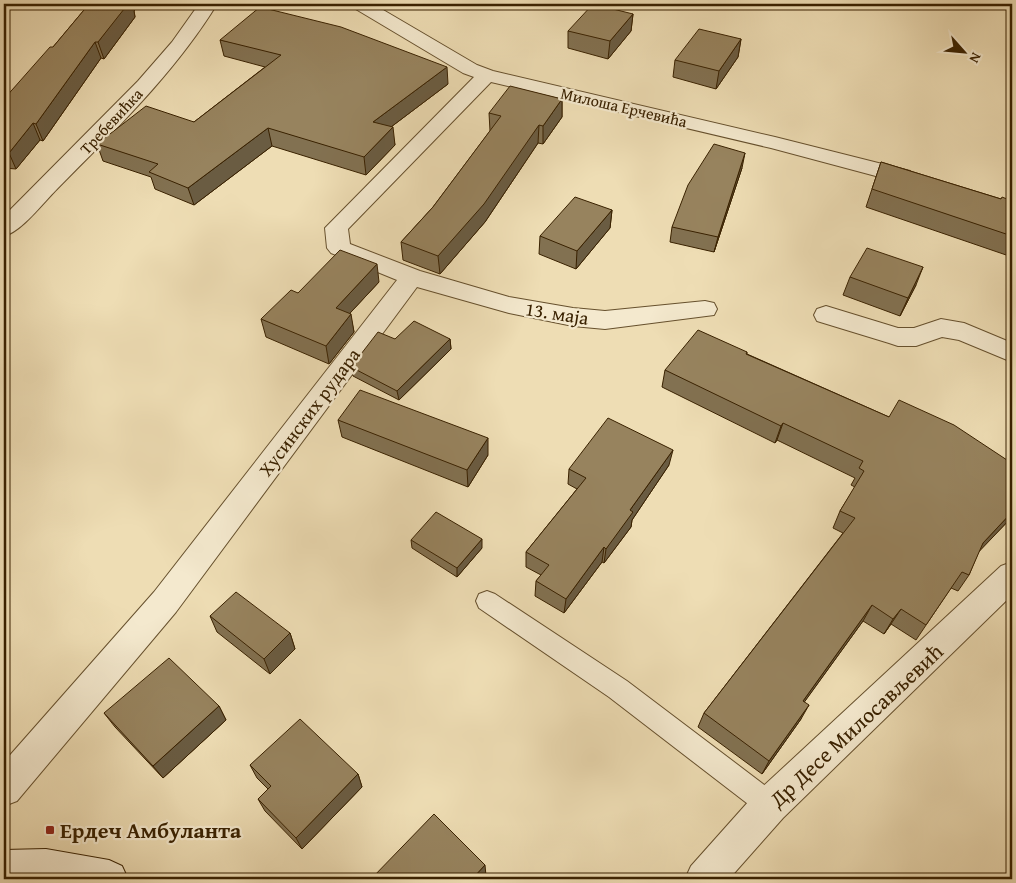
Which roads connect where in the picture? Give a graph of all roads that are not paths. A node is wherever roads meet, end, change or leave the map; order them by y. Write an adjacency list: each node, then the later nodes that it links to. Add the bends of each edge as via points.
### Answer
1 (208, 4): 5 (street, Требевићка, via 150,80)
2 (360, 4): 3 (street, Милоша Ерчевића, via 470,69)
3 (488, 75): 4 (street, Милоша Ерчевића, via 766,140); 6 (street, via 336,228 339,248)
4 (902, 176)
5 (4, 229)
6 (412, 277): 7 (street, 13. маја, via 509,305 573,317 606,320); 12 (street, Хусинских рудара, via 165,602)
7 (705, 309)
8 (826, 315): 9 (street, via 898,337 916,337 941,328 964,332)
9 (1012, 353)
10 (1012, 575): 13 (street, Др Десе Милосављевић)
11 (487, 601): 13 (lane, via 618,689)
12 (4, 788)
13 (770, 805): 16 (street, Др Десе Милосављевић)
14 (4, 869): 15 (street, via 46,868)
15 (108, 879)
16 (704, 879)

